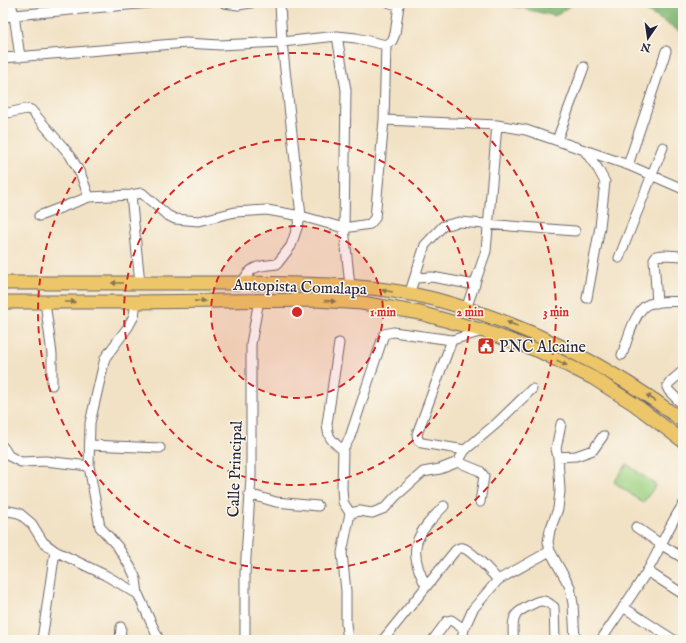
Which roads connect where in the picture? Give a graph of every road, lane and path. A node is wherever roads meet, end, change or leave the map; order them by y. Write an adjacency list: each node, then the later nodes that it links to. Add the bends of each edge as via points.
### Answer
1 (11, 3): 8 (street)
2 (150, 3): 8 (street)
3 (224, 3): 4 (street)
4 (252, 3)
5 (280, 3): 11 (street)
6 (390, 3): 7 (street)
7 (399, 4): 12 (street, via 395,34 392,41)
8 (14, 15): 9 (street); 14 (street)
9 (3, 18)
10 (337, 36): 11 (street); 12 (street); 31 (street, via 346,90)
11 (282, 42): 14 (street, via 220,45 186,43); 29 (street)
12 (386, 45): 18 (street)
13 (666, 51): 23 (street)
14 (20, 57): 15 (street)
15 (3, 58)
16 (584, 67): 20 (street)
17 (3, 114): 27 (street, via 32,110 70,155)
18 (384, 120): 19 (street); 31 (street, via 375,218 370,224)
19 (498, 126): 20 (street, via 526,130); 30 (street)
20 (557, 140): 22 (street)
21 (663, 147): 24 (street)
22 (584, 151): 23 (street); 42 (street, via 605,182)
23 (628, 165): 24 (street)
24 (652, 175): 25 (street); 34 (street)
25 (683, 189)
26 (131, 195): 27 (street); 29 (street, via 142,193 166,215 175,219 199,221 235,212 267,210); 37 (street)
27 (89, 197): 28 (street)
28 (40, 216)
29 (301, 216): 31 (street); 38 (street, via 291,246 277,264 254,268 247,272)
30 (488, 224): 32 (street); 35 (street, via 459,222 443,226 425,245); 39 (street, via 486,252)
31 (344, 228): 40 (street)
32 (575, 231)
33 (683, 256): 48 (street, via 664,255 656,256 654,259)
34 (619, 258)
35 (415, 278): 39 (street, via 432,278); 41 (street)
36 (3, 283): 37 (highway, Autopista Comalapa, one-way to 36)
37 (140, 283): 38 (highway, Autopista Comalapa)
38 (242, 283): 40 (highway, Autopista Comalapa)
39 (474, 285): 49 (street)
40 (350, 286): 41 (highway, Autopista Comalapa, one-way to 40)
41 (409, 295): 49 (highway, Autopista Comalapa)
42 (587, 298)
43 (259, 300): 47 (highway, Autopista Comalapa, one-way to 43); 50 (highway, Autopista Comalapa, one-way to 50, via 362,303 420,314); 72 (street, Calle Principal, via 251,344)
44 (683, 301): 48 (street)
45 (3, 302): 46 (highway, Autopista Comalapa)
46 (45, 302): 47 (highway, Autopista Comalapa, one-way to 47); 55 (street, via 52,354)
47 (136, 302): 64 (street, via 134,316 128,327 105,358 90,423)
48 (657, 303): 53 (street, via 648,304 641,309 633,323)
49 (466, 309): 58 (highway, Autopista Comalapa, one-way to 49, via 617,376 578,355 509,323)
50 (484, 331): 51 (street); 63 (highway, Autopista Comalapa, one-way to 63, via 539,351 593,378 634,404)
51 (452, 340): 67 (street, via 394,332 384,334 350,437); 68 (street, via 418,440 422,443)
52 (339, 343): 67 (street, via 327,424 331,440)
53 (622, 355)
54 (683, 371): 57 (street, via 667,387)
55 (52, 385)
56 (532, 389): 68 (street)
57 (683, 405)
58 (666, 408): 59 (street); 60 (highway, Autopista Comalapa)
59 (683, 409)
60 (683, 421)
61 (561, 424): 69 (street, via 556,449)
62 (603, 436): 69 (street, via 593,450 576,456)
63 (682, 443)
64 (90, 445): 66 (street); 71 (street)
65 (3, 447): 71 (street, via 9,456 21,462 45,461)
66 (160, 448)
67 (343, 450): 78 (street, via 343,502)
68 (466, 450): 70 (street)
69 (558, 457): 82 (street, via 560,492 558,509 550,530)
70 (458, 462): 73 (street, via 480,471 484,476); 78 (street, via 423,472 385,508 372,513)
71 (89, 466): 87 (street, via 100,527 131,568)
72 (249, 494): 75 (street, via 276,502); 95 (street, Calle Principal)
73 (480, 502)
74 (683, 505): 80 (street, via 670,524)
75 (318, 506)
76 (444, 506): 86 (street, via 425,526 415,546 415,560)
77 (3, 510): 81 (street, via 19,513 32,524 43,542)
78 (350, 513): 96 (street, via 342,553)
79 (636, 527): 80 (street)
80 (662, 545): 83 (street); 84 (street)
81 (55, 551): 87 (street); 92 (street)
82 (550, 551): 85 (street); 102 (street, via 570,587)
83 (683, 558)
84 (647, 571): 88 (street); 89 (street)
85 (498, 580): 86 (street, via 482,562 464,548 458,548); 91 (street, via 473,609)
86 (426, 586): 97 (street)
87 (138, 594): 94 (street)
88 (683, 594)
89 (623, 607): 103 (street); 104 (street)
90 (121, 627): 93 (street)
91 (464, 629): 98 (street, via 451,620 447,621); 99 (street)
92 (42, 640)
93 (120, 640)
94 (159, 640)
95 (245, 640)
96 (348, 640)
97 (383, 640)
98 (433, 640)
99 (462, 640)
100 (513, 640): 101 (street, via 512,624 516,614 541,601 548,602 554,607)
101 (555, 640)
102 (575, 640)
103 (600, 640)
104 (674, 640)

